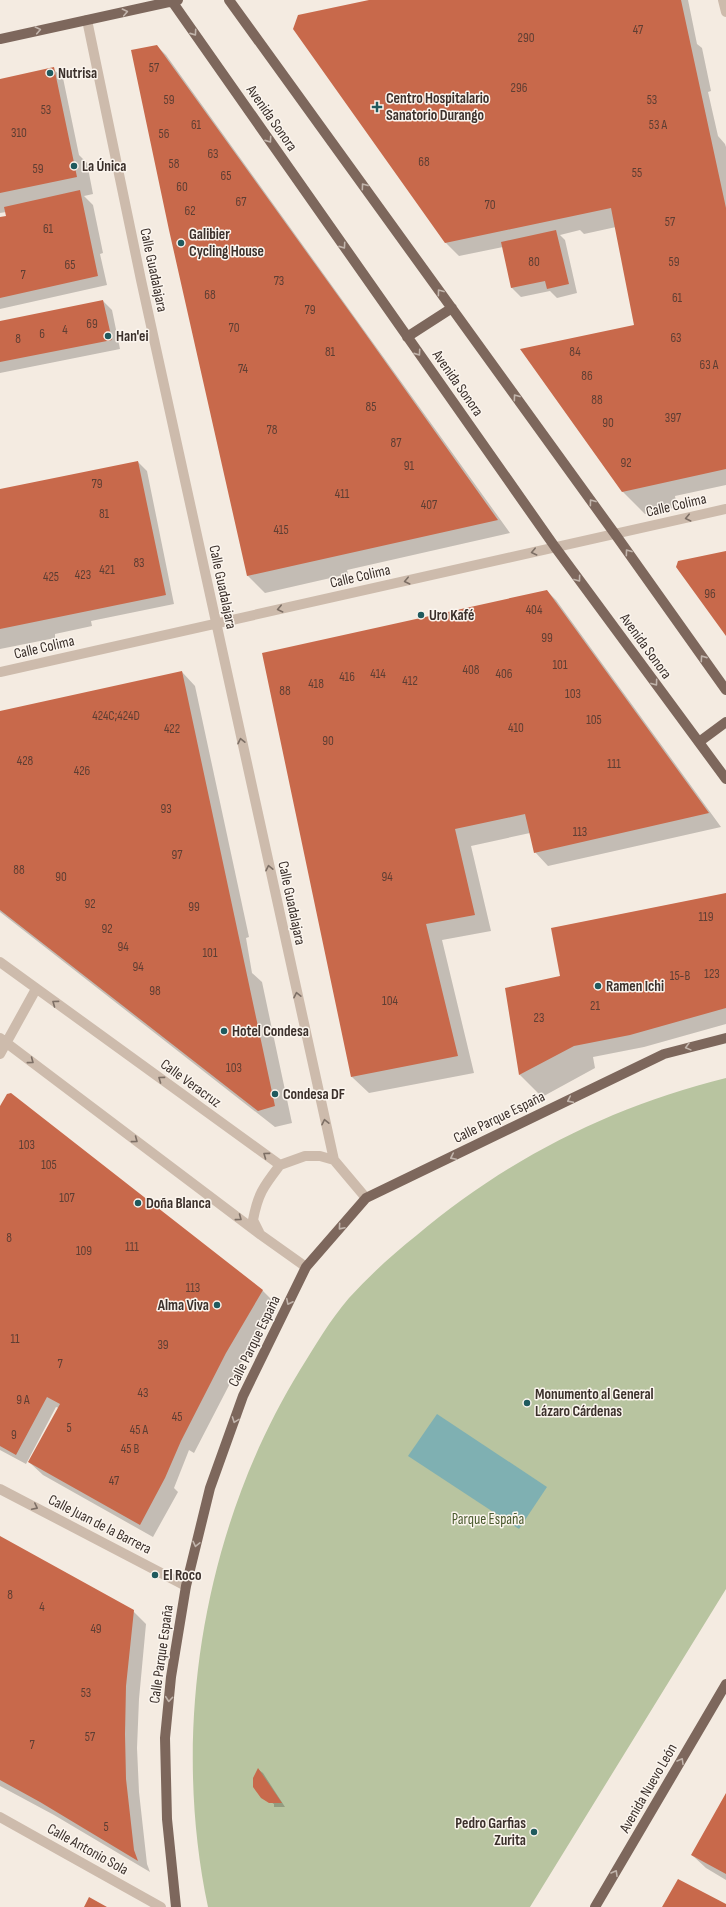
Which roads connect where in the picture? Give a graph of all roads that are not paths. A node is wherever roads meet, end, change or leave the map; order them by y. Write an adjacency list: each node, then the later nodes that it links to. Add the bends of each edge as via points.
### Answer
1 (174, 0): 5 (main road, one-way to 1); 8 (main road, Avenida Sonora, one-way to 8)
2 (229, 0): 7 (main road, one-way to 2)
3 (723, 0): 4 (street)
4 (726, 12)
5 (87, 20): 6 (main road, one-way to 5); 12 (street, Calle Guadalajara)
6 (0, 39)
7 (452, 308): 8 (main road); 10 (main road, one-way to 7)
8 (407, 337): 11 (main road, Avenida Sonora, one-way to 11)
9 (726, 509): 10 (street, Calle Colima, one-way to 10)
10 (615, 534): 11 (street, Calle Colima); 14 (main road, one-way to 10)
11 (555, 547): 12 (street, Calle Colima, one-way to 12); 16 (main road, Avenida Sonora, one-way to 16)
12 (215, 624): 13 (street, Calle Colima); 23 (street, Calle Guadalajara, one-way to 12)
13 (0, 672)
14 (726, 690)
15 (726, 722): 16 (main road)
16 (699, 742): 17 (main road, Avenida Sonora)
17 (726, 779)
18 (0, 962): 19 (street, Calle Veracruz)
19 (36, 989): 21 (street); 24 (street, Calle Veracruz, one-way to 19)
20 (726, 1038): 25 (main road, Calle Parque España, one-way to 25, via 664,1054)
21 (3, 1040): 22 (street); 26 (street, one-way to 26)
22 (0, 1054)
23 (334, 1160): 24 (street, via 320,1156 305,1156); 25 (street)
24 (280, 1165): 26 (street, via 261,1191 255,1207 253,1220)
25 (366, 1198): 27 (main road, Calle Parque España, one-way to 27)
26 (261, 1235): 27 (street)
27 (306, 1267): 29 (main road, Calle Parque España, one-way to 29, via 243,1396 210,1488)
28 (0, 1489): 29 (street, Calle Juan de la Barrera, one-way to 29)
29 (186, 1586): 33 (main road, Calle Parque España, one-way to 33, via 171,1677 165,1738 167,1819)
30 (726, 1684): 34 (main road, Avenida Nuevo León, one-way to 30)
31 (0, 1817): 32 (street, Calle Antonio Sola)
32 (161, 1907)
33 (176, 1907)
34 (595, 1907)

